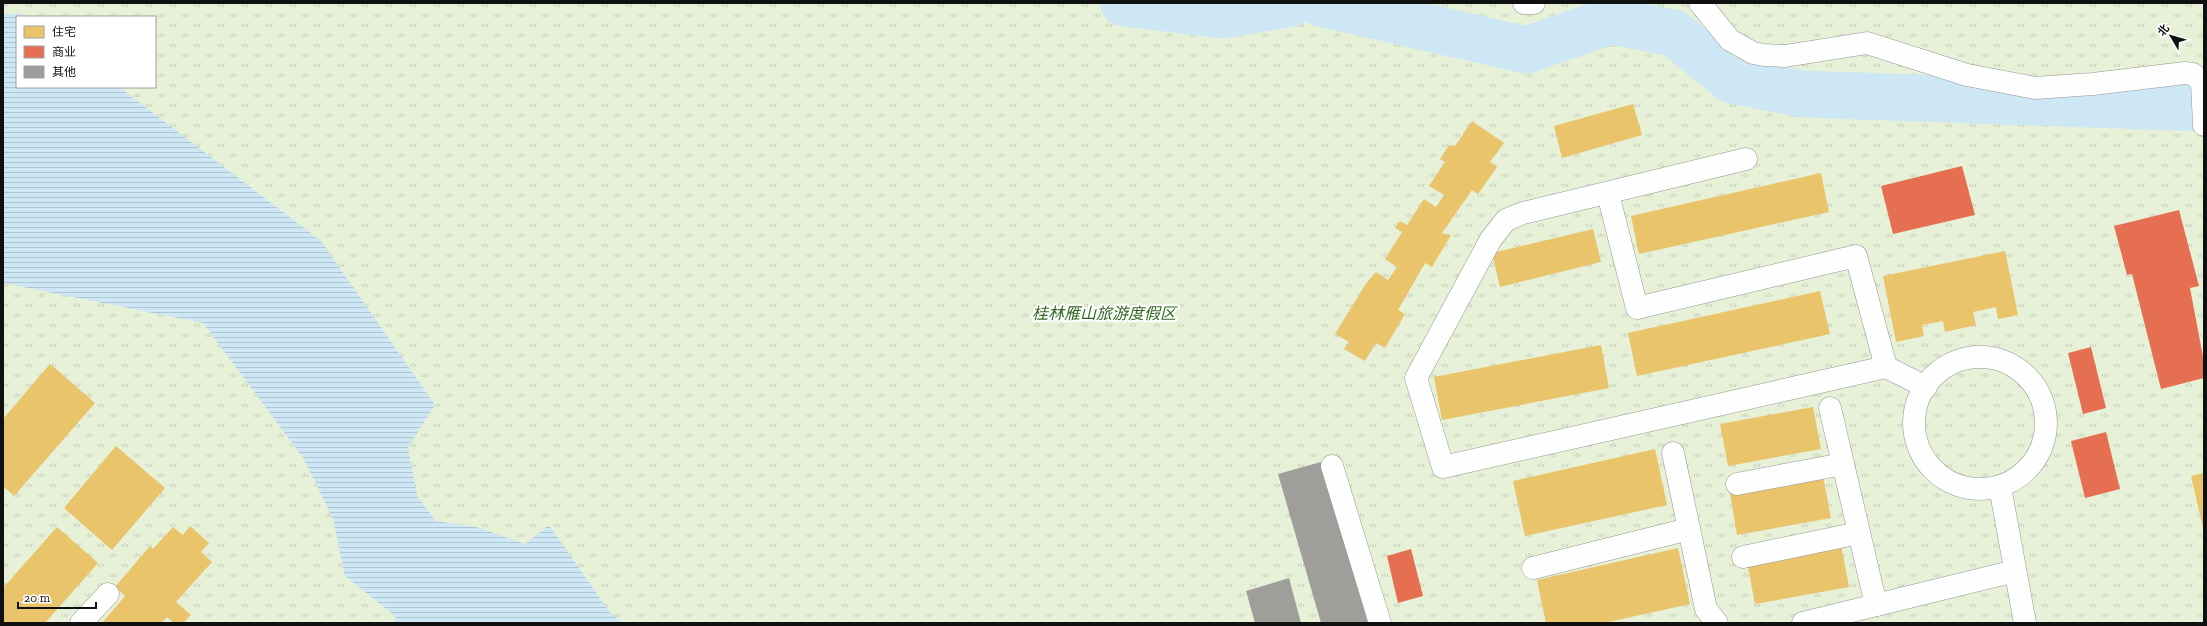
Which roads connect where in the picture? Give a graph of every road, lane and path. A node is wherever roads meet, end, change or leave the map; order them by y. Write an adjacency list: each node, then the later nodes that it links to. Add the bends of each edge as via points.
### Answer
1 (1524, 3): 2 (lane)
2 (1534, 3)
3 (1700, 3): 4 (lane, via 1730,40 1753,53 1764,55 1785,56 1867,43 1967,75 2035,88 2193,74 2202,82)
4 (2204, 125)
5 (1746, 160): 6 (lane)
6 (1608, 194): 7 (lane, via 1637,308 1856,256); 7 (lane, via 1515,215 1506,220 1494,234 1416,378 1443,467)
7 (1886, 367): 8 (lane)
8 (1926, 387): 14 (lane, via 1920,395 1914,432 1920,451 1930,467 1944,480 1962,488 1981,490); 14 (lane, via 1946,366 1964,359 1984,357 2004,361 2036,386 2045,405 2047,426 2044,446 2033,464 2019,478)
9 (1830, 408): 11 (lane)
10 (1673, 453): 15 (lane)
11 (1843, 464): 13 (lane); 16 (lane)
12 (1332, 466): 23 (lane)
13 (1737, 484)
14 (2000, 487): 19 (lane)
15 (1689, 529): 18 (lane); 24 (lane, via 1706,609)
16 (1859, 533): 17 (lane); 21 (lane)
17 (1743, 557)
18 (1533, 568)
19 (2016, 571): 21 (lane); 26 (lane)
20 (108, 594): 22 (lane)
21 (1876, 605): 25 (lane)
22 (81, 623)
23 (1380, 623)
24 (1717, 623)
25 (1803, 623)
26 (2025, 623)

